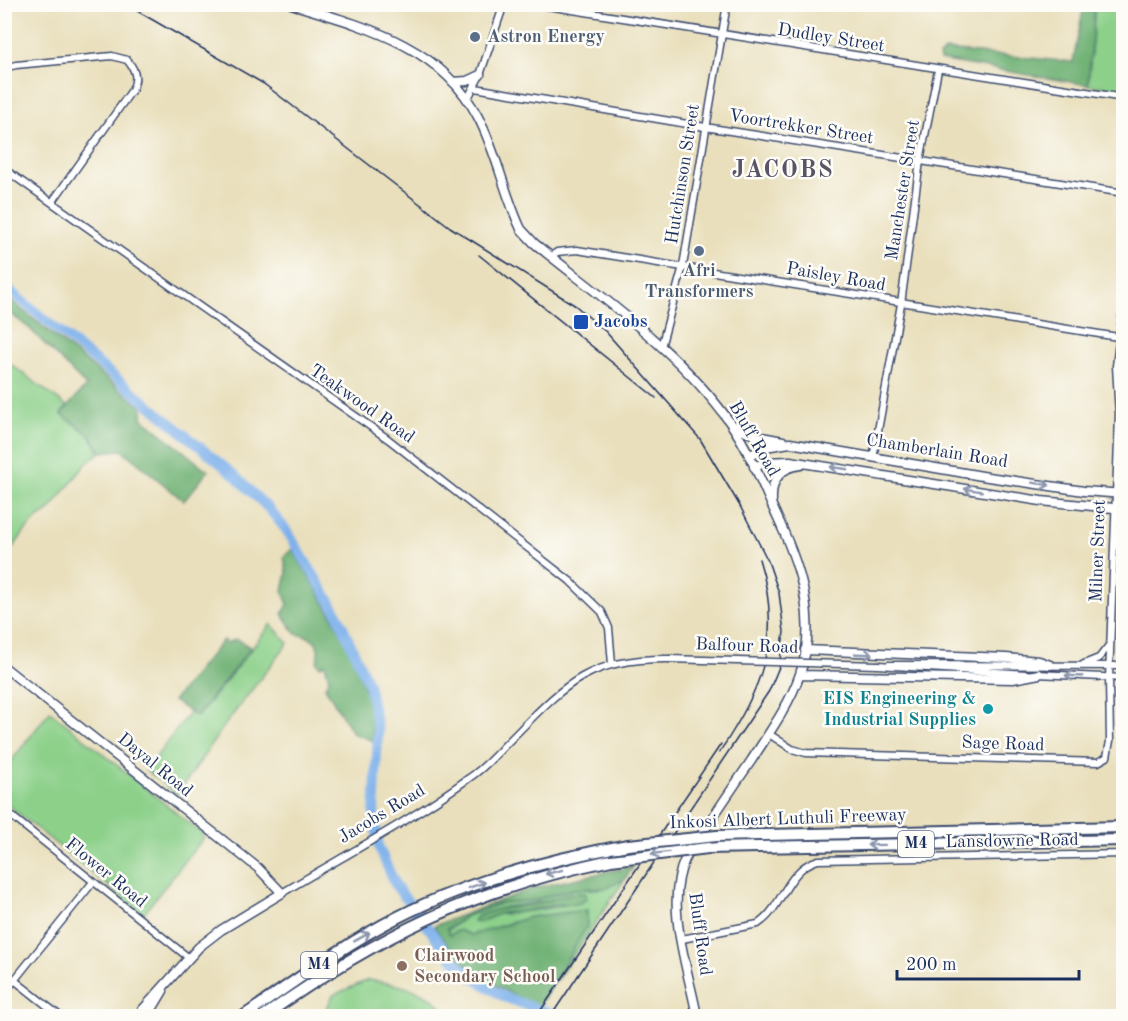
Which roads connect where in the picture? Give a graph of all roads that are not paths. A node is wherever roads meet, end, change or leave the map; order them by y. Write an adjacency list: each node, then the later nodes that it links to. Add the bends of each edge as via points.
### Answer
1 (291, 4): 9 (main road, Bluff Road, via 388,36 418,52)
2 (504, 4): 8 (street)
3 (535, 4): 5 (street, Dudley Street)
4 (727, 4): 5 (street, Hutchinson Street)
5 (721, 36): 7 (street, Dudley Street); 13 (street, Hutchinson Street)
6 (4, 69): 17 (street, via 112,56 128,60 135,74 132,90)
7 (938, 70): 11 (street, Dudley Street); 14 (street, Manchester Street)
8 (480, 75): 9 (main road); 10 (street)
9 (453, 82): 12 (main road, Bluff Road)
10 (475, 88): 12 (street); 13 (street, Voortrekker Street)
11 (1124, 98)
12 (467, 100): 18 (main road, Bluff Road, via 487,137 521,229)
13 (705, 127): 14 (street, Voortrekker Street); 19 (street, Hutchinson Street)
14 (920, 161): 16 (street, Voortrekker Street); 21 (street, Manchester Street)
15 (4, 170): 17 (street, Teakwood Road)
16 (1124, 192)
17 (53, 201): 36 (street, Teakwood Road, via 395,445 570,581 602,612 609,628)
18 (551, 257): 19 (street, Paisley Road, via 568,249); 23 (main road, Bluff Road)
19 (683, 266): 21 (street, Paisley Road); 23 (street, Hutchinson Street)
20 (1124, 300): 22 (street, Milner Street)
21 (902, 303): 22 (street, Paisley Road); 27 (street, Manchester Street)
22 (1118, 337): 30 (street, Milner Street)
23 (661, 347): 24 (main road, Bluff Road)
24 (730, 423): 25 (main road, via 756,436); 26 (main road, Bluff Road)
25 (790, 443): 26 (main road, Chamberlain Road, via 765,447); 27 (main road, Chamberlain Road)
26 (749, 456): 29 (main road, Bluff Road)
27 (873, 458): 30 (main road, Chamberlain Road, one-way to 30)
28 (807, 464): 29 (main road, Chamberlain Road, via 780,460); 31 (main road, via 779,473 771,488); 32 (main road, Chamberlain Road, one-way to 28)
29 (754, 467): 31 (main road, Bluff Road)
30 (1119, 494): 32 (street, Milner Street)
31 (772, 505): 35 (main road, Bluff Road, via 797,561 806,594)
32 (1114, 509): 33 (main road, Chamberlain Road); 34 (street, Milner Street)
33 (1124, 509)
34 (1110, 644): 39 (street, via 1099,658); 40 (street, Milner Street)
35 (805, 650): 38 (main road, one-way to 38, via 1006,658); 44 (main road, Bluff Road)
36 (612, 664): 37 (street, Balfour Road, bridge, via 669,659); 54 (street, Jacobs Road, via 564,687 472,777)
37 (880, 665): 38 (street, Balfour Road); 43 (street, Balfour Road)
38 (1050, 665): 39 (street, Balfour Road)
39 (1074, 666): 40 (street, Balfour Road)
40 (1110, 666): 41 (street, Balfour Road); 45 (street, Milner Street)
41 (1124, 666)
42 (4, 668): 54 (main road, Dayal Road, via 258,868)
43 (1039, 674): 44 (main road, via 1013,679); 45 (street, Balfour Road, one-way to 43)
44 (800, 675): 47 (main road, Bluff Road)
45 (1109, 678): 46 (street, Balfour Road); 48 (street, Milner Street, via 1110,741 1107,757)
46 (1124, 678)
47 (769, 734): 48 (street, Sage Road, via 806,753); 55 (main road, Bluff Road, via 680,871 676,896)
48 (1098, 762)
49 (4, 810): 53 (street, Flower Road)
50 (1120, 827): 61 (highway, Inkosi Albert Luthuli Freeway / M4, one-way to 50, bridge, via 344,948 423,906 519,871 588,852 717,836)
51 (1124, 840): 65 (highway, Inkosi Albert Luthuli Freeway / M4, one-way to 65, bridge, via 708,848 611,860 512,884 429,916 350,958)
52 (1124, 854): 55 (street, Lansdowne Road, via 818,860 795,874 767,917 758,924)
53 (93, 882): 56 (street, Flower Road); 58 (street)
54 (282, 893): 56 (main road, Jacobs Road, via 221,930)
55 (682, 939): 66 (main road, Bluff Road)
56 (189, 958): 59 (main road, Jacobs Road)
57 (4, 972): 58 (street)
58 (15, 980): 60 (street); 62 (street)
59 (164, 988): 63 (main road, Jacobs Road); 64 (main road, Jacobs Road)
60 (4, 993)
61 (245, 1016)
62 (60, 1017)
63 (137, 1017)
64 (148, 1017)
65 (264, 1017)
66 (697, 1017)

